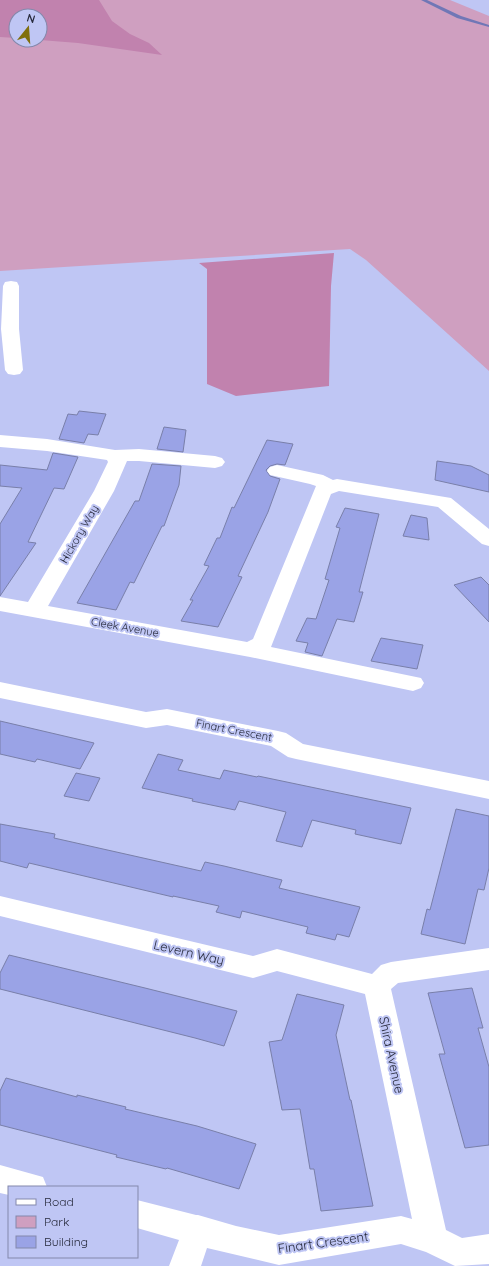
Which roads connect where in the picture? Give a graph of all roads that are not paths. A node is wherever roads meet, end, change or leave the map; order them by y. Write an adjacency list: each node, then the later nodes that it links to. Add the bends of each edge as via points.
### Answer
1 (11, 286): 2 (street)
2 (5, 329): 3 (street)
3 (14, 370)
4 (0, 441): 5 (street, via 47,445)
5 (115, 456): 6 (street, via 140,455); 11 (street, Hickory Way, via 118,462 104,491)
6 (215, 462)
7 (277, 471): 8 (street, via 316,479)
8 (332, 487): 9 (street, via 337,485 444,502); 12 (street, via 323,490 262,643)
9 (489, 540)
10 (0, 604): 11 (street, Cleek Avenue)
11 (34, 611): 12 (street, Cleek Avenue)
12 (250, 650): 13 (street, Cleek Avenue)
13 (414, 683)
14 (0, 690): 15 (street, Finart Crescent, via 146,720 167,717 278,739 296,751)
15 (489, 790)
16 (0, 906): 18 (street, Levern Way, via 253,967 276,960)
17 (489, 959): 18 (street, via 391,973)
18 (377, 986): 23 (street, Shira Avenue)
19 (0, 1179): 20 (street)
20 (28, 1186)
21 (138, 1214): 22 (street, Finart Crescent)
22 (198, 1229): 23 (street, Finart Crescent, via 236,1241 279,1250 401,1230); 25 (street)
23 (432, 1239): 24 (street, Finart Crescent)
24 (469, 1256)
25 (185, 1266)

